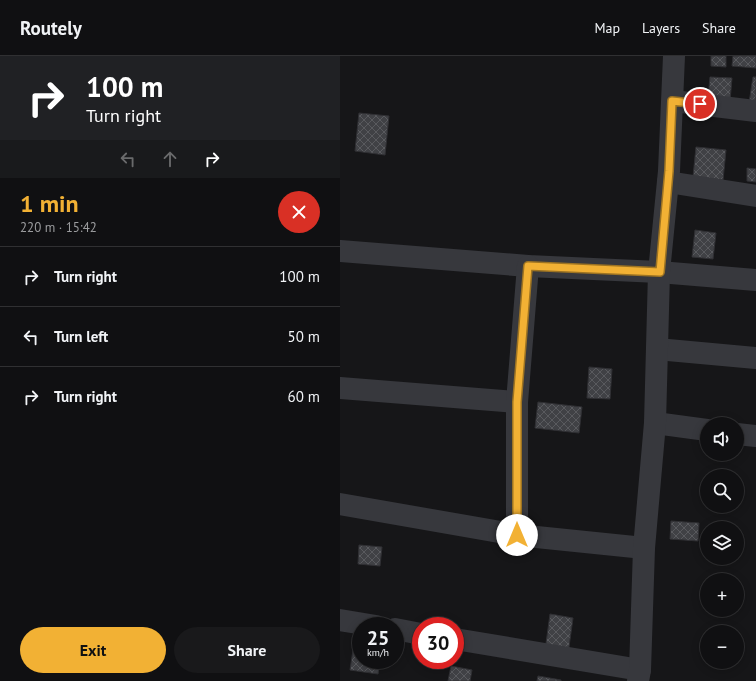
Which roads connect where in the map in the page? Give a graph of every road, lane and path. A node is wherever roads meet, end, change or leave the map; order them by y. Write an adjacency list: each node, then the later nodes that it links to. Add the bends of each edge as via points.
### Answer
1 (674, 56): 2 (street)
2 (672, 101): 3 (street); 4 (street)
3 (756, 111)
4 (668, 182): 5 (street); 8 (street)
5 (756, 196)
6 (340, 251): 7 (street)
7 (528, 266): 8 (street); 13 (street)
8 (660, 272): 9 (street); 10 (street)
9 (756, 280)
10 (657, 349): 11 (street); 14 (street)
11 (756, 358)
12 (340, 388): 13 (street)
13 (517, 402): 19 (street)
14 (655, 423): 15 (street); 20 (street)
15 (700, 429)
16 (744, 435): 17 (street)
17 (756, 436)
18 (340, 504): 19 (street)
19 (517, 535): 20 (street)
20 (644, 548): 24 (street)
21 (340, 620): 22 (street)
22 (352, 622)
23 (464, 641): 24 (street)
24 (639, 675)

